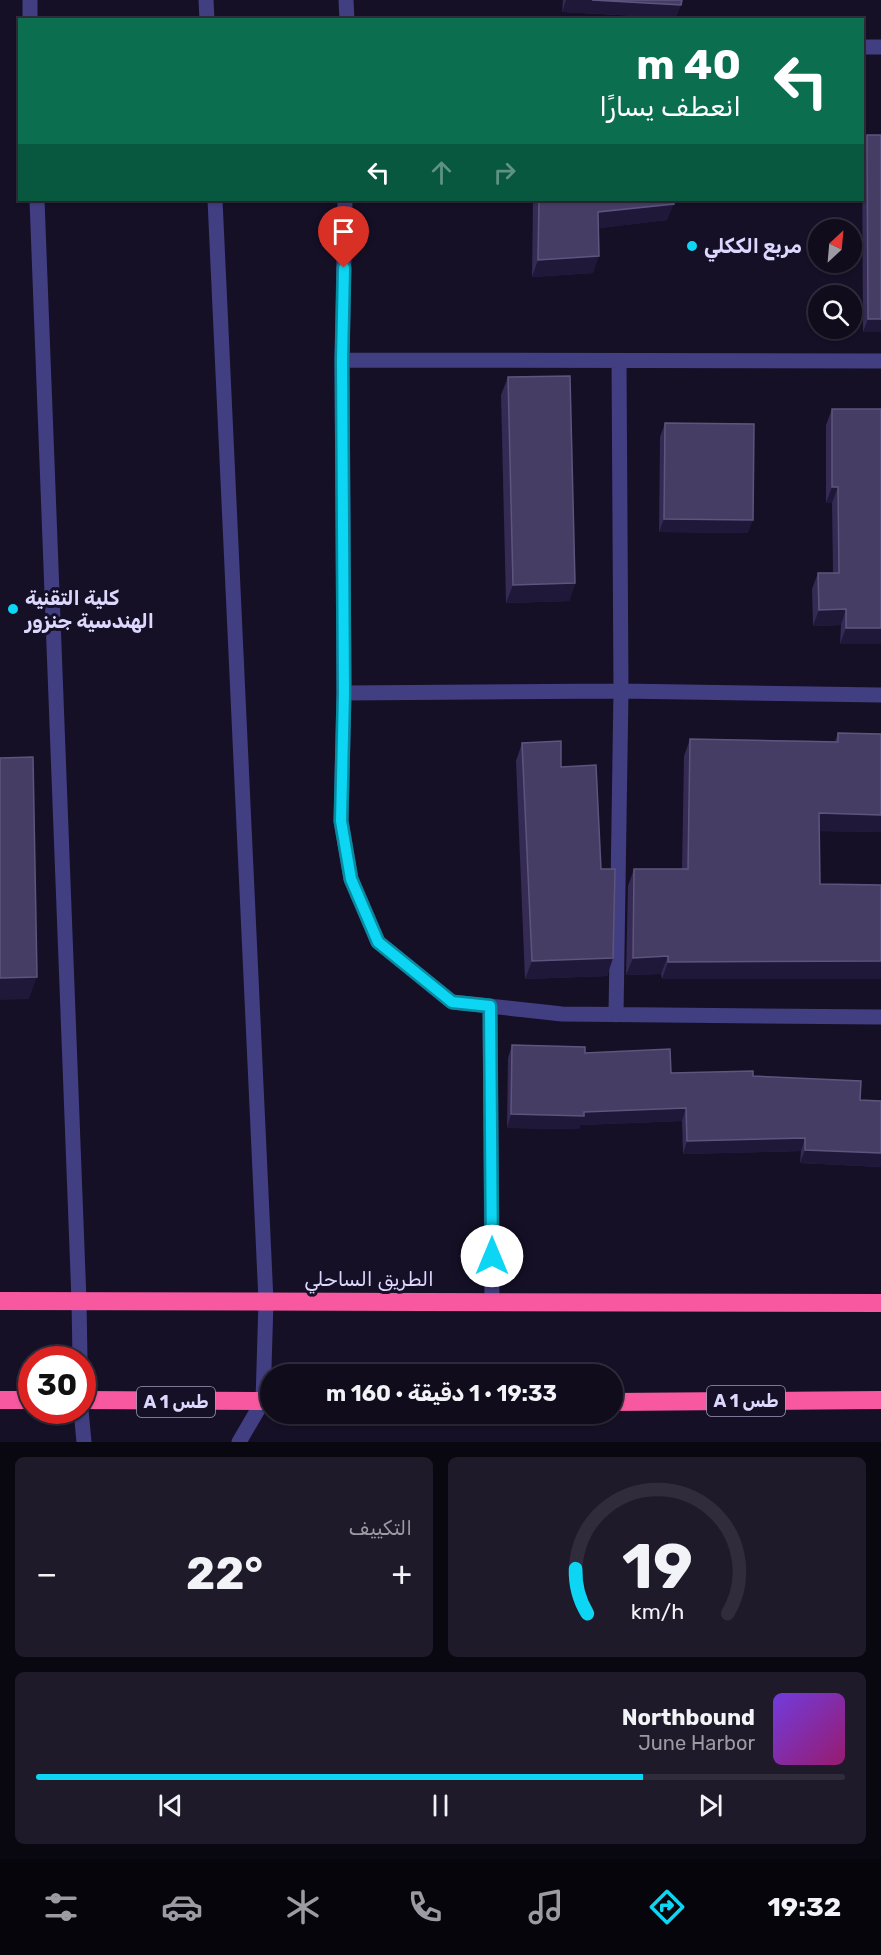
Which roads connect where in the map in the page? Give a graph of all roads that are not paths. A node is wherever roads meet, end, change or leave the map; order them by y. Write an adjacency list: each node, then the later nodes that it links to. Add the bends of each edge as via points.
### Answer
1 (30, 0): 4 (street)
2 (206, 0): 5 (street)
3 (346, 0): 6 (street)
4 (30, 18)
5 (207, 18)
6 (347, 18)
7 (864, 47): 8 (street)
8 (881, 47)
9 (37, 201): 22 (street)
10 (216, 201): 23 (street)
11 (345, 201): 12 (street)
12 (342, 360): 13 (street); 16 (street)
13 (619, 361): 14 (street); 15 (street)
14 (881, 361)
15 (621, 691): 16 (street); 17 (street); 19 (street)
16 (344, 693): 18 (street, via 341,821 351,879 378,942 452,1002)
17 (881, 695)
18 (490, 1006): 19 (street); 24 (street)
19 (616, 1015): 20 (street)
20 (881, 1017)
21 (0, 1301): 22 (highway, الطريق الساحلي)
22 (79, 1301): 23 (highway, الطريق الساحلي); 26 (street)
23 (266, 1301): 24 (highway, الطريق الساحلي); 27 (street)
24 (492, 1302): 25 (highway, الطريق الساحلي)
25 (881, 1302)
26 (80, 1346)
27 (266, 1364)
28 (0, 1400): 29 (highway)
29 (18, 1400)
30 (96, 1400): 32 (highway, A 1 طس)
31 (881, 1400): 33 (highway, A 1 طس)
32 (260, 1401)
33 (623, 1402)
34 (260, 1410): 37 (street)
35 (82, 1424): 36 (street)
36 (84, 1442)
37 (239, 1442)

